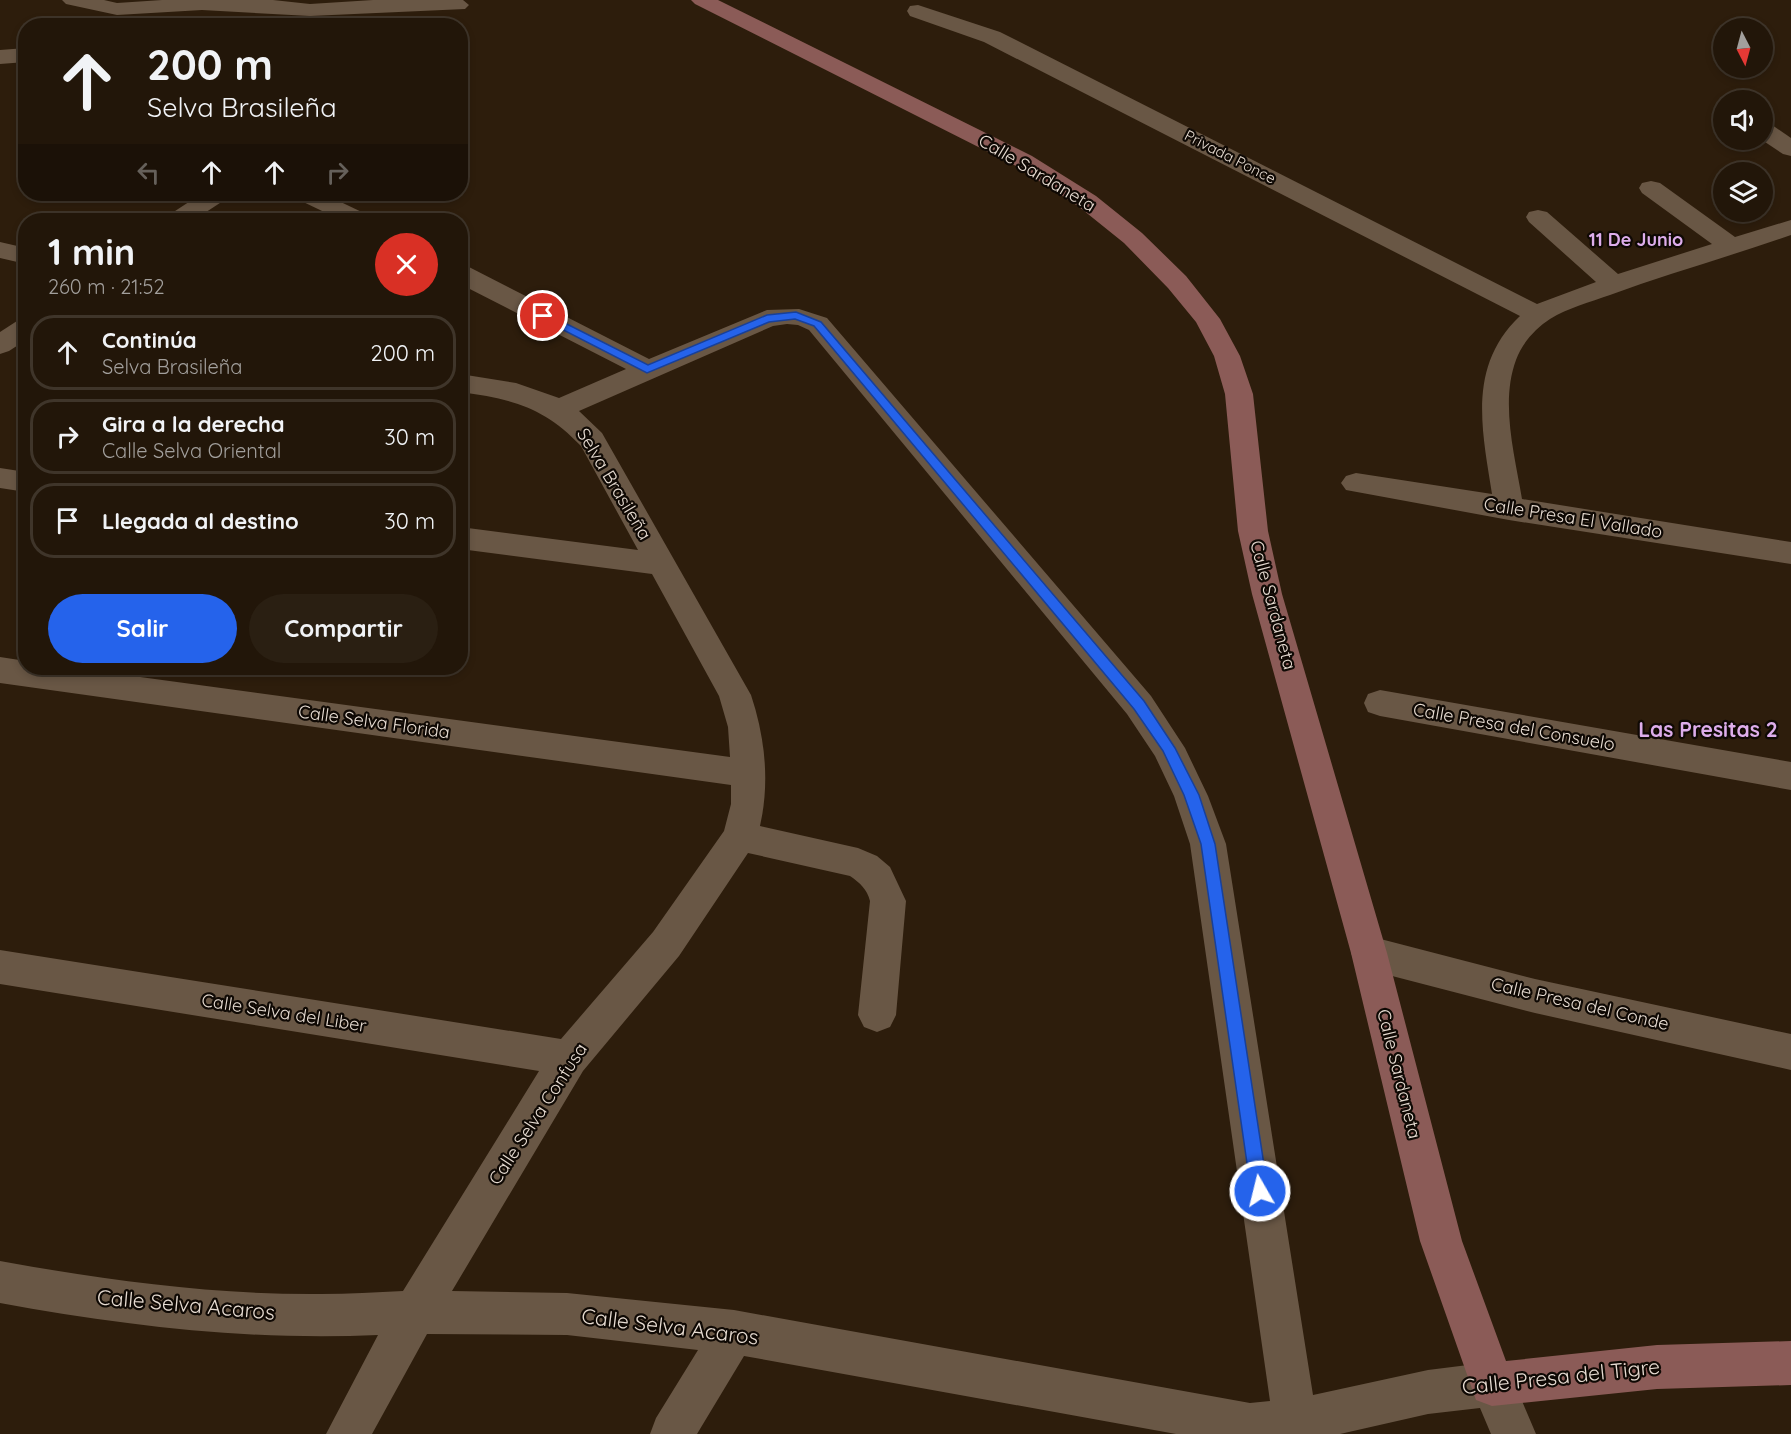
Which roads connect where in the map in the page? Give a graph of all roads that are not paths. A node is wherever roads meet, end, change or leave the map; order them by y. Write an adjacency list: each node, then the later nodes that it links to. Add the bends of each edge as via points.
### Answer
1 (73, 0): 4 (street)
2 (702, 0): 42 (street, Calle Sardaneta, via 1024,161 1087,201 1133,238 1208,319 1227,356 1239,394 1253,531 1267,594)
3 (460, 2): 4 (street, via 310,10 202,4); 7 (street)
4 (117, 9): 6 (street)
5 (918, 11): 24 (street, Privada Ponce, via 1013,47)
6 (108, 18)
7 (446, 18)
8 (18, 56): 9 (street)
9 (0, 57)
10 (1773, 136): 11 (street)
11 (1791, 149)
12 (1651, 188): 19 (street)
13 (206, 201): 15 (street)
14 (320, 201): 16 (street)
15 (188, 213)
16 (345, 213)
17 (1538, 217): 23 (street)
18 (1791, 227): 19 (street)
19 (1732, 247): 23 (street)
20 (0, 250): 21 (street)
21 (18, 254)
22 (468, 277): 25 (street)
23 (1614, 284): 24 (street)
24 (1538, 315): 31 (street, via 1517,334 1502,361 1497,387 1496,419)
25 (647, 369): 27 (street); 52 (street, via 767,318 796,315 818,324 1139,705 1168,748 1191,795 1208,844)
26 (468, 384): 27 (street, Selva Brasileña, via 532,396)
27 (559, 409): 34 (street, Selva Brasileña, via 592,440)
28 (0, 478): 29 (street)
29 (18, 481)
30 (1356, 483): 31 (street, Calle Presa El Vallado)
31 (1509, 509): 33 (street, Calle Presa El Vallado)
32 (468, 539): 34 (street)
33 (1791, 554)
34 (662, 564): 39 (street, Selva Brasileña, via 735,695 745,727)
35 (0, 670): 36 (street, Calle Selva Florida)
36 (18, 672)
37 (36, 675): 39 (street, Calle Selva Florida)
38 (1380, 703): 40 (street, Calle Presa del Consuelo)
39 (748, 773): 41 (street, Calle Selva Confusa, via 748,804)
40 (1791, 776)
41 (740, 836): 44 (street, via 858,863 884,884 888,901); 46 (street, Calle Selva Confusa, via 666,944)
42 (1369, 953): 45 (street, Calle Presa del Conde, via 1535,996); 51 (street, Calle Sardaneta, via 1441,1241)
43 (0, 967): 46 (street, Calle Selva del Liber)
44 (877, 1015)
45 (1791, 1052)
46 (569, 1058): 48 (street, Calle Selva Confusa)
47 (0, 1282): 48 (street, Calle Selva Acaros, via 64,1294 231,1313 322,1316)
48 (415, 1312): 49 (street, Calle Selva Acaros, via 567,1314); 54 (street, Calle Selva Confusa)
49 (734, 1332): 53 (street, Calle Selva Acaros); 55 (street)
50 (1791, 1364): 51 (street, Calle Presa del Tigre, via 1657,1366)
51 (1492, 1383): 52 (street, Calle Presa del Tigre, via 1428,1392); 56 (street, Calle Sardaneta)
52 (1309, 1423): 53 (street, Calle Selva Acaros)
53 (1248, 1429)
54 (348, 1434)
55 (672, 1434)
56 (1514, 1434)

